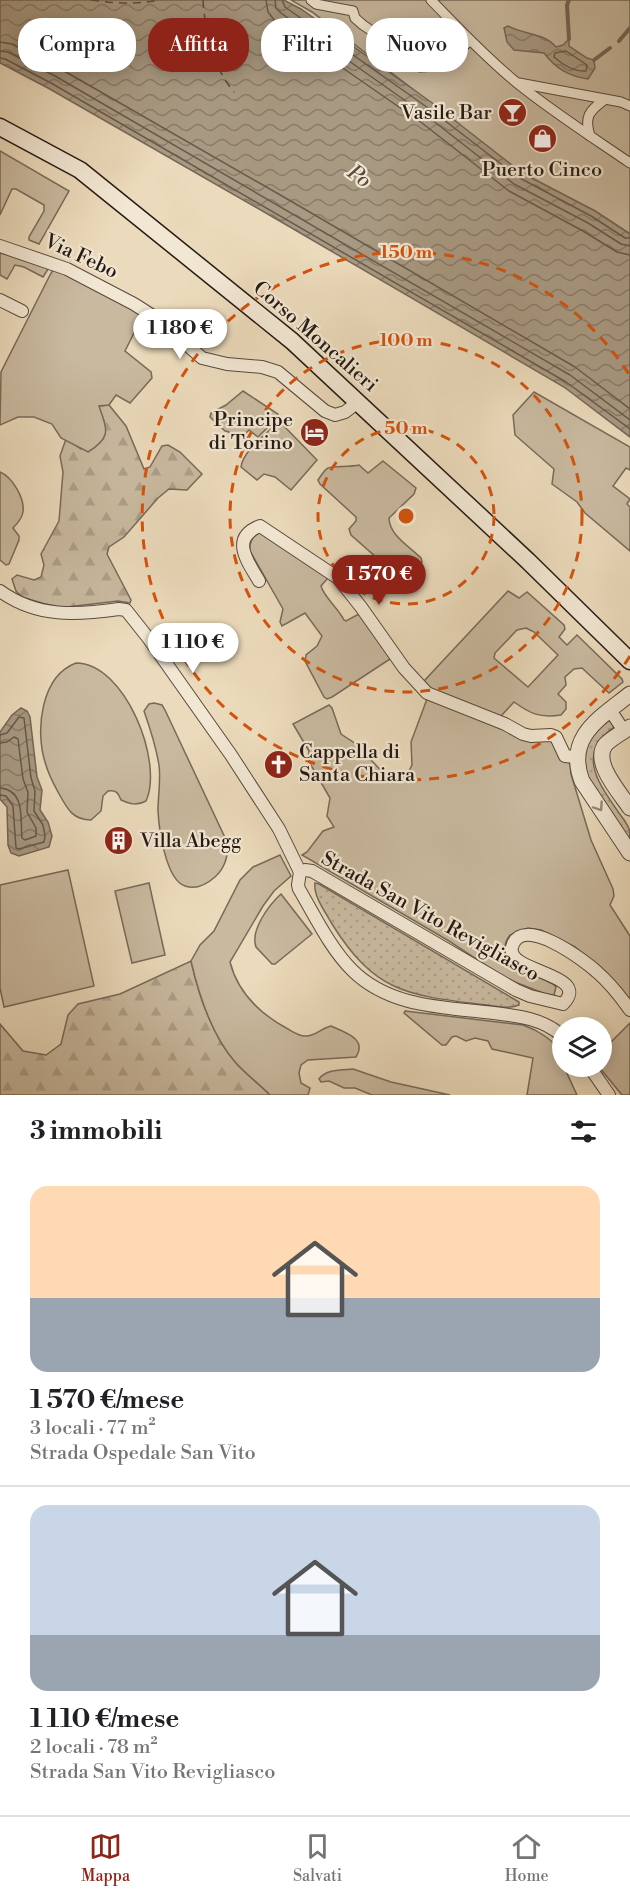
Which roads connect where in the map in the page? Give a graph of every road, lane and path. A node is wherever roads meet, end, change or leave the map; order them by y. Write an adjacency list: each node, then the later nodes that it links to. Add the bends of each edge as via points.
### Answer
1 (311, 0): 4 (street)
2 (354, 0): 4 (street)
3 (431, 0): 5 (street)
4 (353, 11): 5 (street, via 363,25 420,67 437,66)
5 (470, 41): 6 (street)
6 (517, 82): 7 (street); 10 (street)
7 (604, 100): 8 (street); 10 (street, via 588,116)
8 (630, 106)
9 (0, 127): 15 (main road, Corso Moncalieri, via 102,186 292,341)
10 (591, 136): 11 (street)
11 (630, 163)
12 (0, 246): 15 (street, Via Febo, via 67,269 134,304 159,320 202,358 278,372 335,415)
13 (0, 300): 14 (street)
14 (22, 311)
15 (358, 402): 18 (main road, Corso Moncalieri)
16 (259, 581): 22 (street, via 243,546 251,530 260,526 338,578 427,693 523,734 556,737 565,756)
17 (0, 591): 25 (street, Strada San Vito Revigliasco, via 11,599 52,613 126,610 231,754 279,829)
18 (630, 661)
19 (630, 694): 20 (street)
20 (610, 710): 21 (street); 22 (street, via 587,730)
21 (627, 729): 23 (street, via 605,745 601,754 602,764)
22 (576, 757): 24 (street, one-way to 24, via 582,782)
23 (630, 807)
24 (630, 853)
25 (300, 872): 26 (street, Strada San Vito Revigliasco, via 312,872 516,990 563,1004 568,994 562,980 519,962 512,954 512,946 520,936 539,936 572,951 611,985); 27 (street, via 299,889 335,947 352,970 372,986 400,1000 519,1016)
26 (630, 1010)
27 (552, 1030)
28 (597, 1077): 29 (street)
29 (609, 1095)

